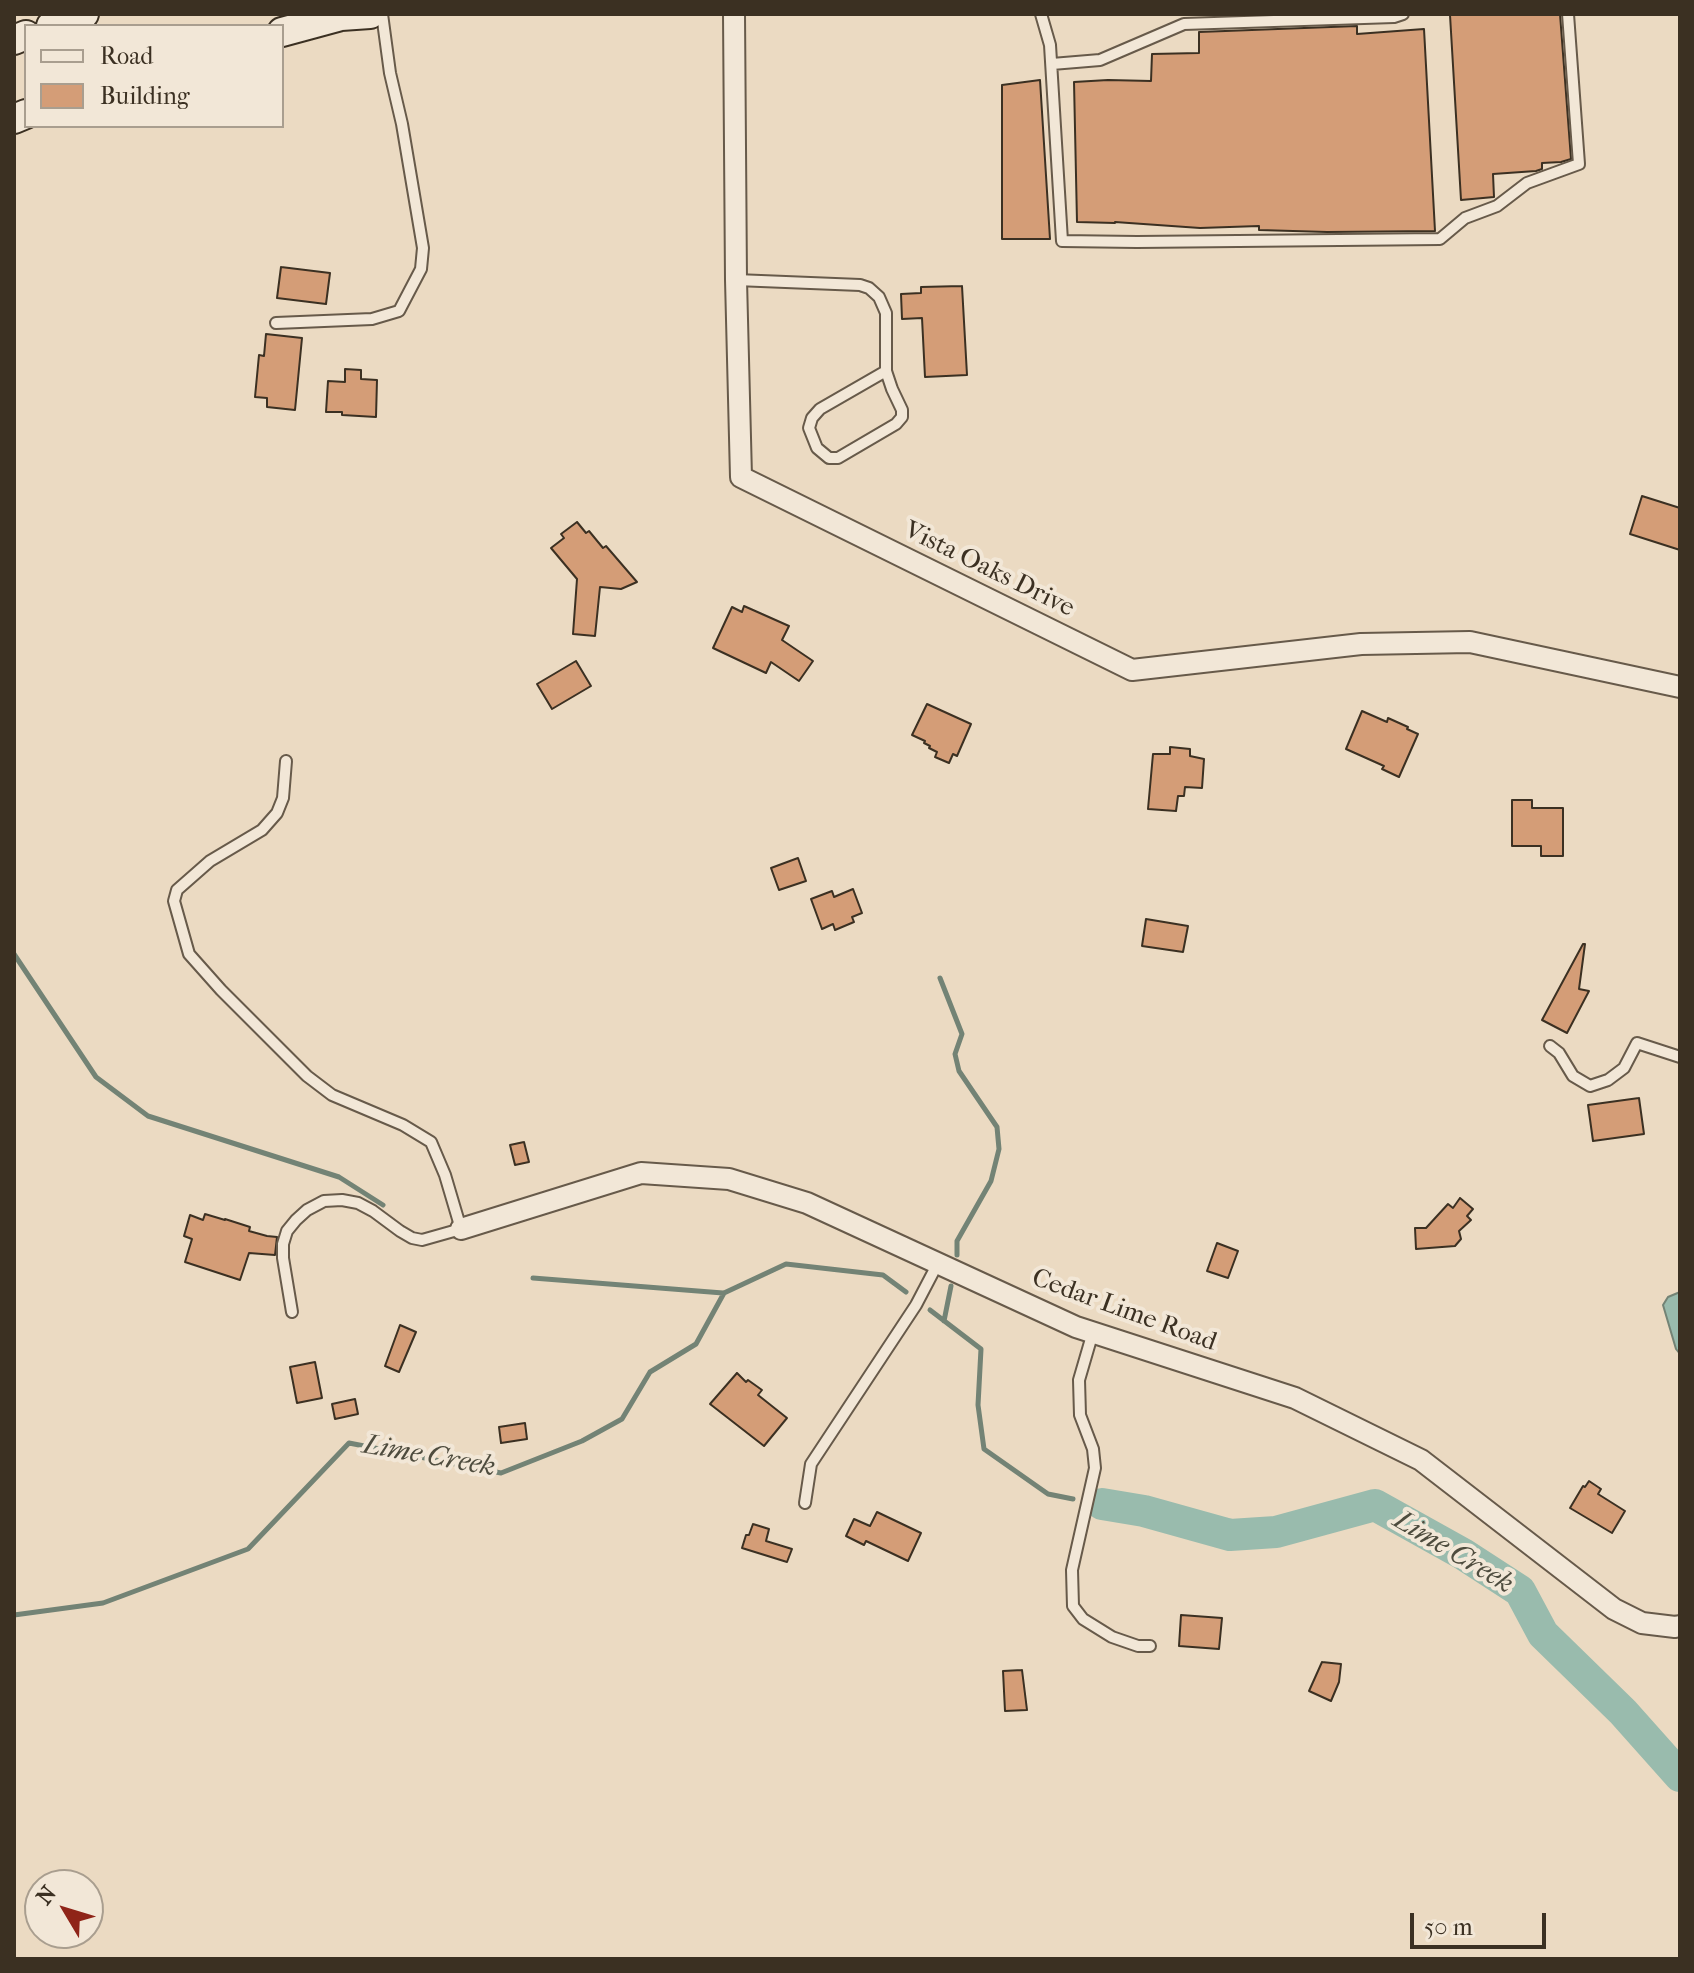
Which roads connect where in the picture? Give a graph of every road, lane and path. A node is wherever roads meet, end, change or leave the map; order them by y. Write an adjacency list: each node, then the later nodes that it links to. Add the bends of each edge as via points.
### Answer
1 (84, 14): 8 (main road)
2 (370, 14): 9 (main road)
3 (382, 14): 12 (lane, via 423,248 421,269 399,311 372,319)
4 (734, 14): 11 (street, Vista Oaks Drive)
5 (1041, 14): 10 (lane)
6 (1403, 14): 10 (lane, via 1184,24 1100,60)
7 (1568, 14): 10 (lane, via 1579,164 1527,183 1497,206 1465,218 1440,239 1062,241)
8 (56, 24)
9 (284, 31)
10 (1052, 64)
11 (736, 280): 13 (lane, via 869,288 886,313); 14 (street, Vista Oaks Drive, via 741,477 1132,670 1361,644 1470,642)
12 (276, 323)
13 (886, 371): 13 (lane, via 902,417 838,458 829,458 817,448 809,428 812,418)
14 (1680, 687)
15 (286, 761): 18 (lane, via 277,813 262,830 210,861 177,890 174,901 189,954 307,1076 332,1095 431,1142)
16 (1550, 1046): 17 (lane, via 1573,1076 1590,1086 1624,1068 1637,1043)
17 (1680, 1057)
18 (461, 1229): 19 (street, Cedar Lime Road, via 641,1173 729,1179 807,1203); 20 (lane, via 412,1238 358,1203 324,1201 296,1220 283,1244)
19 (938, 1263): 21 (street, Cedar Lime Road); 22 (lane, via 811,1464)
20 (292, 1312)
21 (1093, 1332): 23 (street, Cedar Lime Road, via 1295,1398 1421,1460 1614,1609 1642,1623); 24 (lane, via 1079,1380 1080,1415 1095,1468 1072,1570 1073,1606 1112,1637)
22 (805, 1503)
23 (1680, 1626)
24 (1150, 1646)

